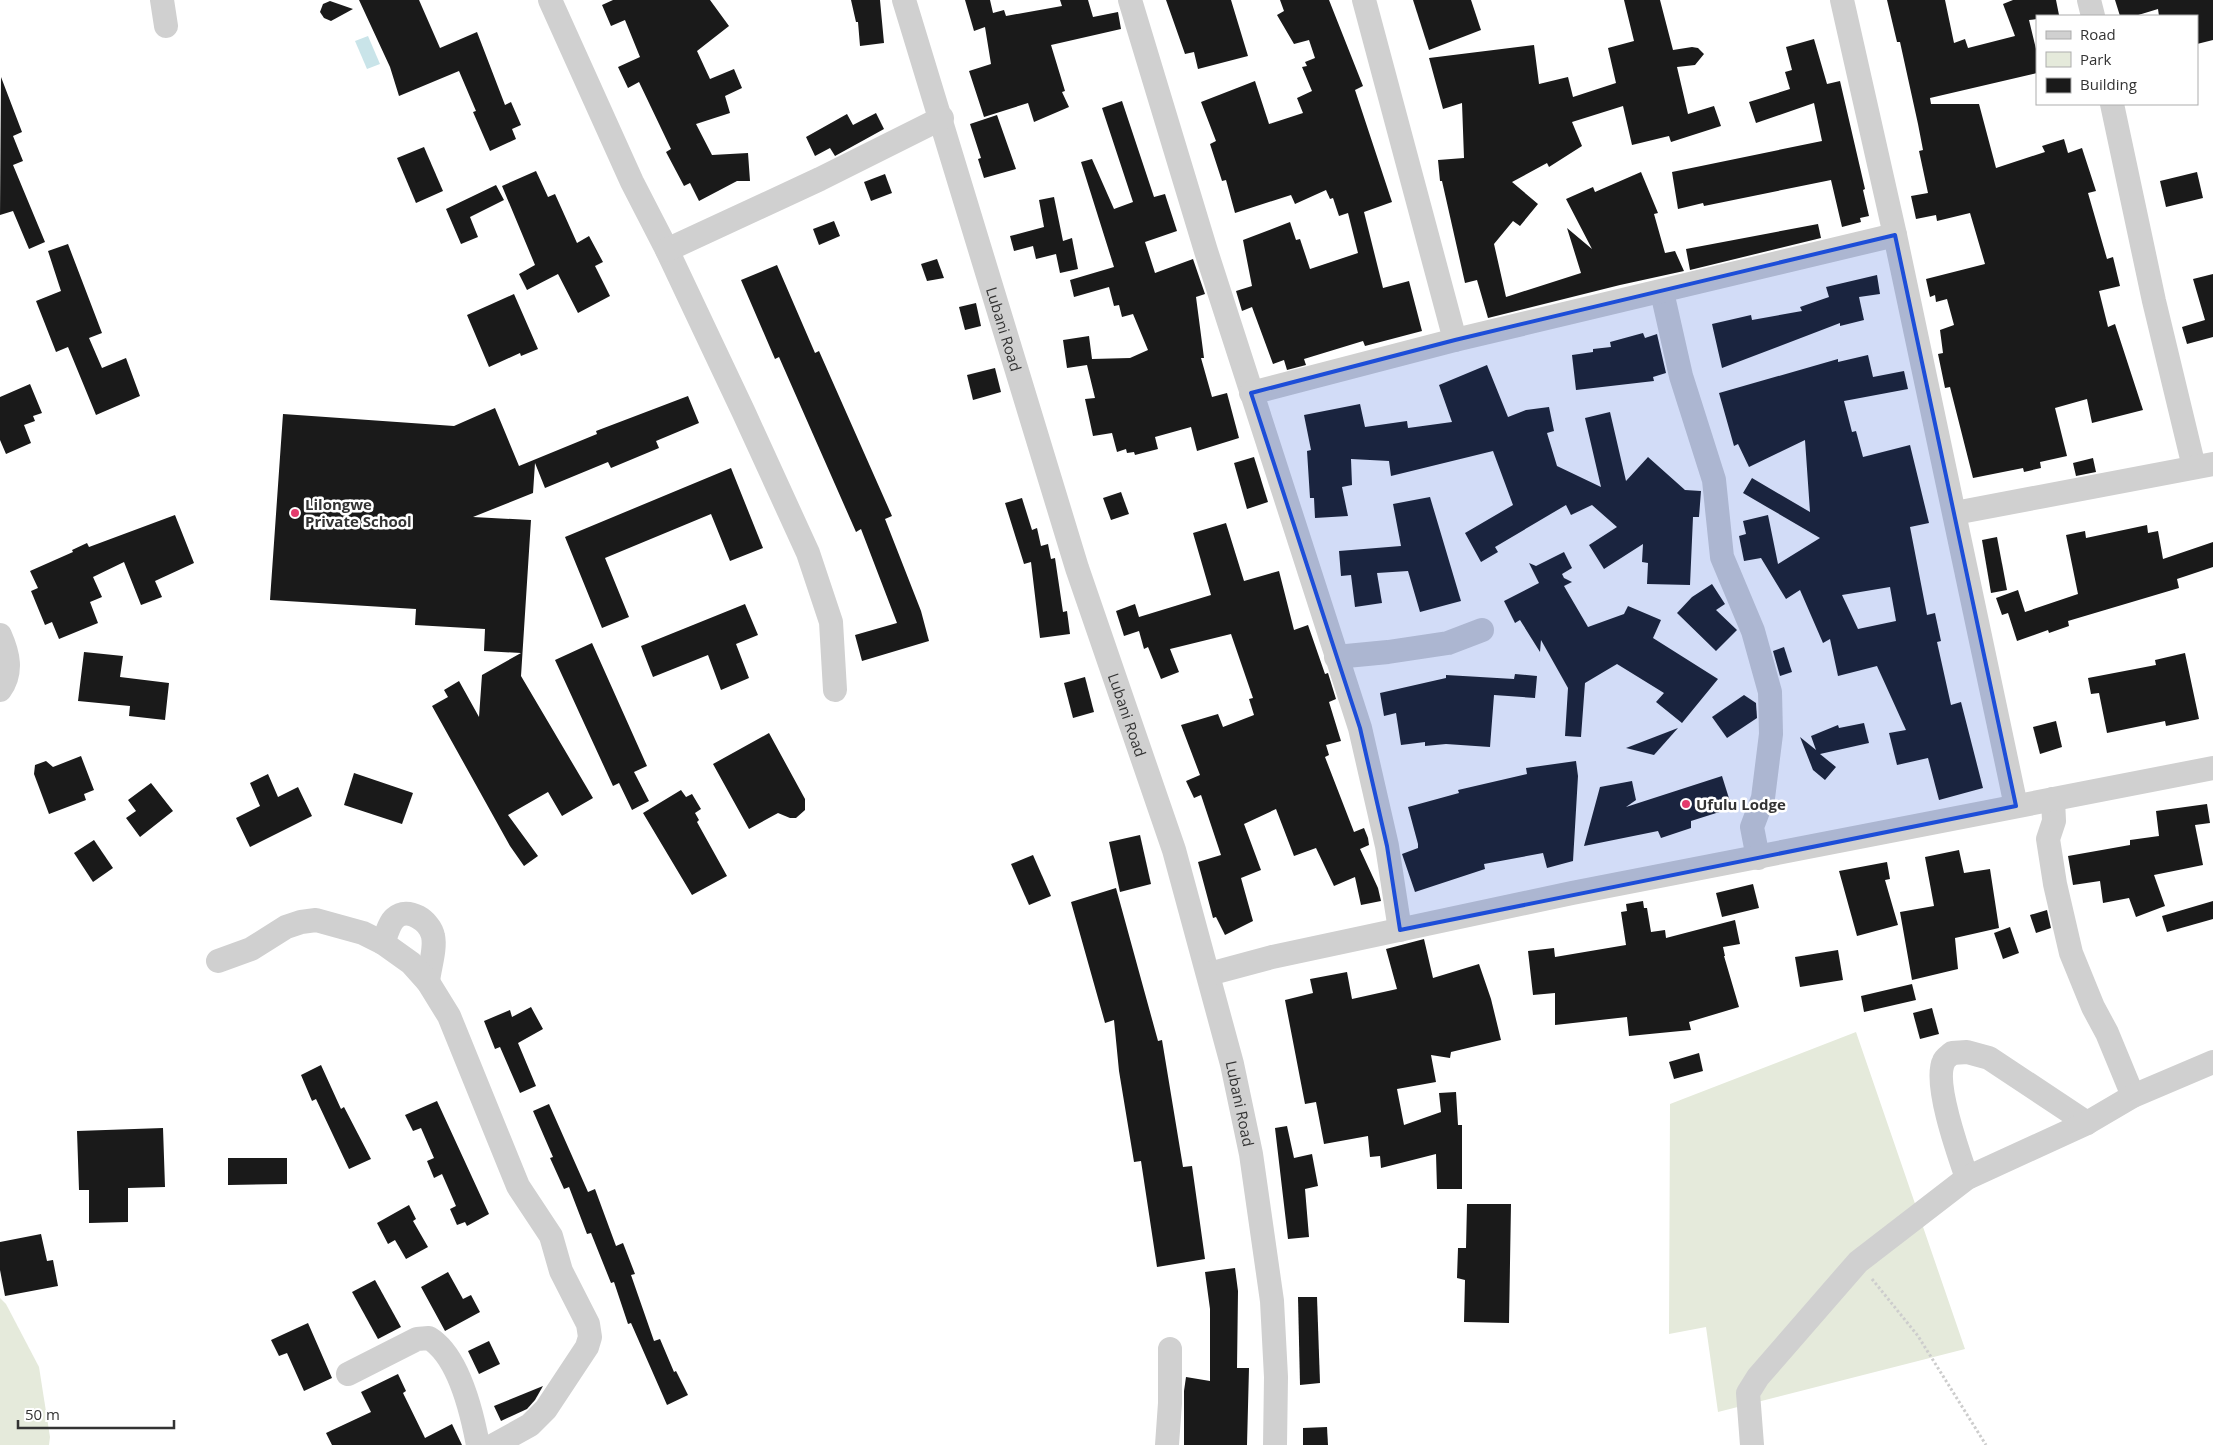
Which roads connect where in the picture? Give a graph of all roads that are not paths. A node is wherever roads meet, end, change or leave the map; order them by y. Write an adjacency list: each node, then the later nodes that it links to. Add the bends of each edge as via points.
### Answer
1 (162, 0): 9 (street)
2 (550, 0): 13 (street, via 632,182)
3 (904, 0): 11 (street, Lubani Road)
4 (1130, 0): 16 (street)
5 (1364, 0): 15 (street)
6 (1842, 0): 12 (street)
7 (2089, 0): 8 (street)
8 (2093, 15)
9 (166, 26)
10 (2112, 105): 17 (street, via 2154,301)
11 (942, 118): 13 (street); 31 (street, Lubani Road, via 1077,568 1174,850)
12 (1895, 236): 14 (street); 18 (street)
13 (667, 250): 23 (street, via 808,553 832,622)
14 (1662, 292): 15 (street); 27 (street, via 1681,376 1714,480 1722,558 1753,631 1770,692 1771,734 1763,798 1752,827)
15 (1455, 340): 16 (street)
16 (1251, 394): 21 (street)
17 (2204, 466): 18 (street)
18 (1955, 513): 26 (street)
19 (1482, 630): 21 (street, via 1448,643)
20 (0, 634): 22 (street, via 8,652 8,670)
21 (1336, 658): 28 (street, via 1360,728 1387,846)
22 (0, 690)
23 (835, 690)
24 (2213, 768): 25 (street)
25 (2053, 799): 26 (street); 34 (street, via 2054,822 2048,839 2071,953)
26 (2016, 806): 27 (street)
27 (1758, 858): 28 (street)
28 (1400, 930): 31 (street)
29 (383, 943): 30 (street, via 363,933 316,920 286,927 251,949); 32 (street, via 411,963); 32 (street, via 394,919 403,914 416,915 429,925 434,937)
30 (218, 961)
31 (1208, 974): 42 (street, Lubani Road, via 1234,1073 1265,1244 1272,1302)
32 (428, 982): 40 (street, via 449,1016 518,1186 551,1236 561,1271 582,1310 590,1337 587,1347 546,1409 530,1425)
33 (2213, 1062): 34 (street)
34 (2133, 1096): 35 (street)
35 (2087, 1123): 36 (street); 36 (street, via 1989,1058 1968,1052 1952,1053 1944,1061 1941,1075 1946,1108)
36 (1967, 1178): 43 (street, via 1858,1262 1758,1377 1748,1393)
37 (1170, 1348): 41 (street)
38 (348, 1374): 39 (street, via 417,1339 429,1338 444,1349 458,1378 472,1413)
39 (478, 1445)
40 (494, 1445)
41 (1168, 1445)
42 (1275, 1445)
43 (1752, 1445)

